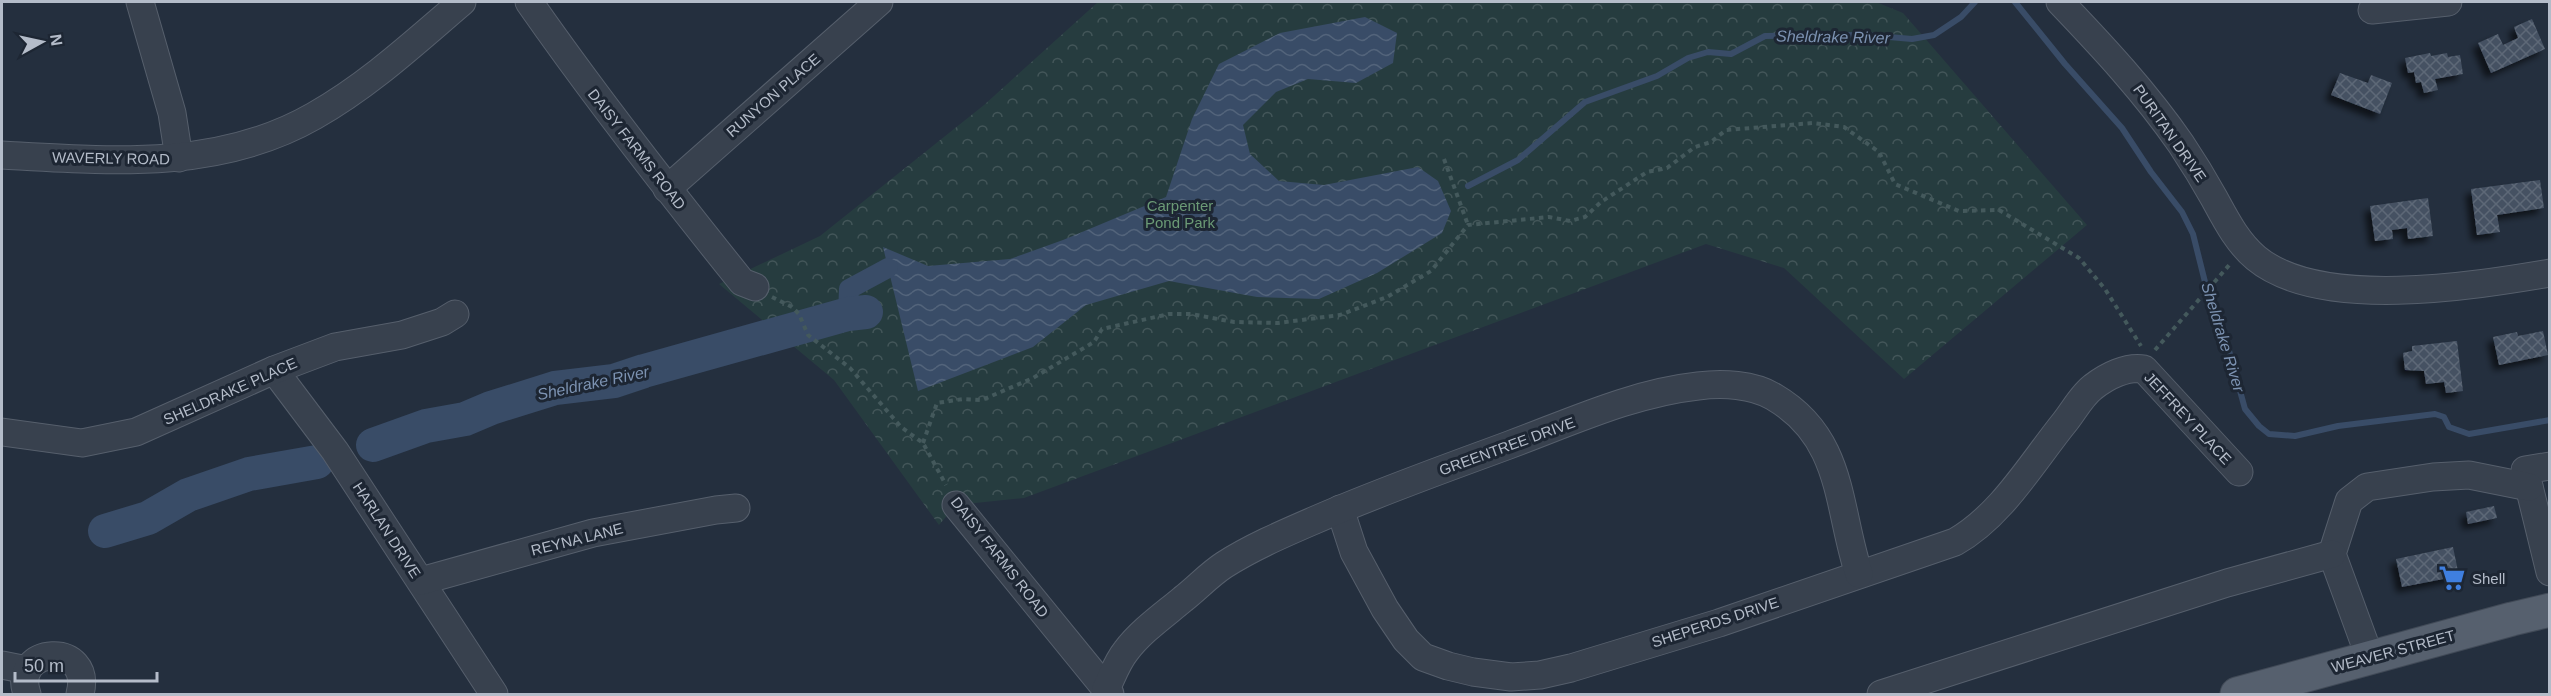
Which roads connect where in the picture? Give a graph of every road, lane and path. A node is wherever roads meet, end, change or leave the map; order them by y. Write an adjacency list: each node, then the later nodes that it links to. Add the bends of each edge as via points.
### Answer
1 (140, 2): 9 (street, via 172,113)
2 (462, 2): 9 (street, WAVERLY ROAD, via 371,79 314,117 266,138)
3 (530, 2): 11 (street, DAISY FARMS ROAD)
4 (879, 2): 11 (street, RUNYON PLACE)
5 (2060, 2): 13 (street, PURITAN DRIVE, via 2125,70 2159,114 2244,246 2273,268 2302,280 2381,290 2451,288)
6 (2448, 2): 7 (street)
7 (2372, 10)
8 (2, 155): 9 (street, WAVERLY ROAD, via 96,160)
9 (179, 158)
10 (1444, 159): 12 (path)
11 (667, 189): 15 (street, DAISY FARMS ROAD, via 742,282)
12 (1468, 225): 17 (path, via 1585,217 1647,172 1667,168 1726,130 1813,123 1844,127 1880,152 1895,184 1959,211 1999,210 2079,258); 22 (path, via 1431,271 1387,297 1340,315 1234,322 1169,314 1102,329 1094,342 1033,378 982,400 937,403)
13 (2550, 273)
14 (2214, 285): 18 (path)
15 (754, 287): 22 (path, DAISY FARMS ROAD, via 792,307 808,335 850,368 901,428)
16 (455, 314): 19 (street, SHELDRAKE PLACE, via 402,335 335,346)
17 (2142, 348)
18 (2149, 358)
19 (274, 370): 21 (street, SHELDRAKE PLACE, via 135,432 82,443); 32 (street, HARLAN DRIVE, via 335,451)
20 (2103, 381): 24 (street, JEFFREY PLACE, via 2121,371 2144,369); 31 (street, SHEPERDS DRIVE, via 2092,387 1974,531 1927,553)
21 (2, 432)
22 (923, 443): 26 (path, DAISY FARMS ROAD)
23 (2550, 466): 25 (street, via 2525,470)
24 (2239, 472)
25 (2529, 487): 29 (street, via 2469,475 2367,486 2349,501); 30 (street)
26 (956, 505): 36 (street, DAISY FARMS ROAD)
27 (736, 508): 32 (street, REYNA LANE, via 593,533)
28 (1340, 509): 31 (street, SHEPERDS DRIVE, via 1354,552 1406,640 1423,657 1473,672 1540,675 1572,668); 31 (street, GREENTREE DRIVE, via 1639,398 1726,384 1773,396 1810,429 1827,454 1840,489); 36 (street, GREENTREE DRIVE, via 1223,565 1125,651)
29 (2332, 554): 34 (street); 39 (street, via 2227,583)
30 (2550, 572)
31 (1859, 574)
32 (421, 581): 38 (street, HARLAN DRIVE)
33 (2550, 610): 34 (main road, WEAVER STREET)
34 (2370, 658): 40 (main road, WEAVER STREET)
35 (19, 677): 37 (street, via 41,657 60,655 69,659 81,675)
36 (1108, 692)
37 (80, 694)
38 (494, 694)
39 (1881, 694)
40 (2237, 694)

